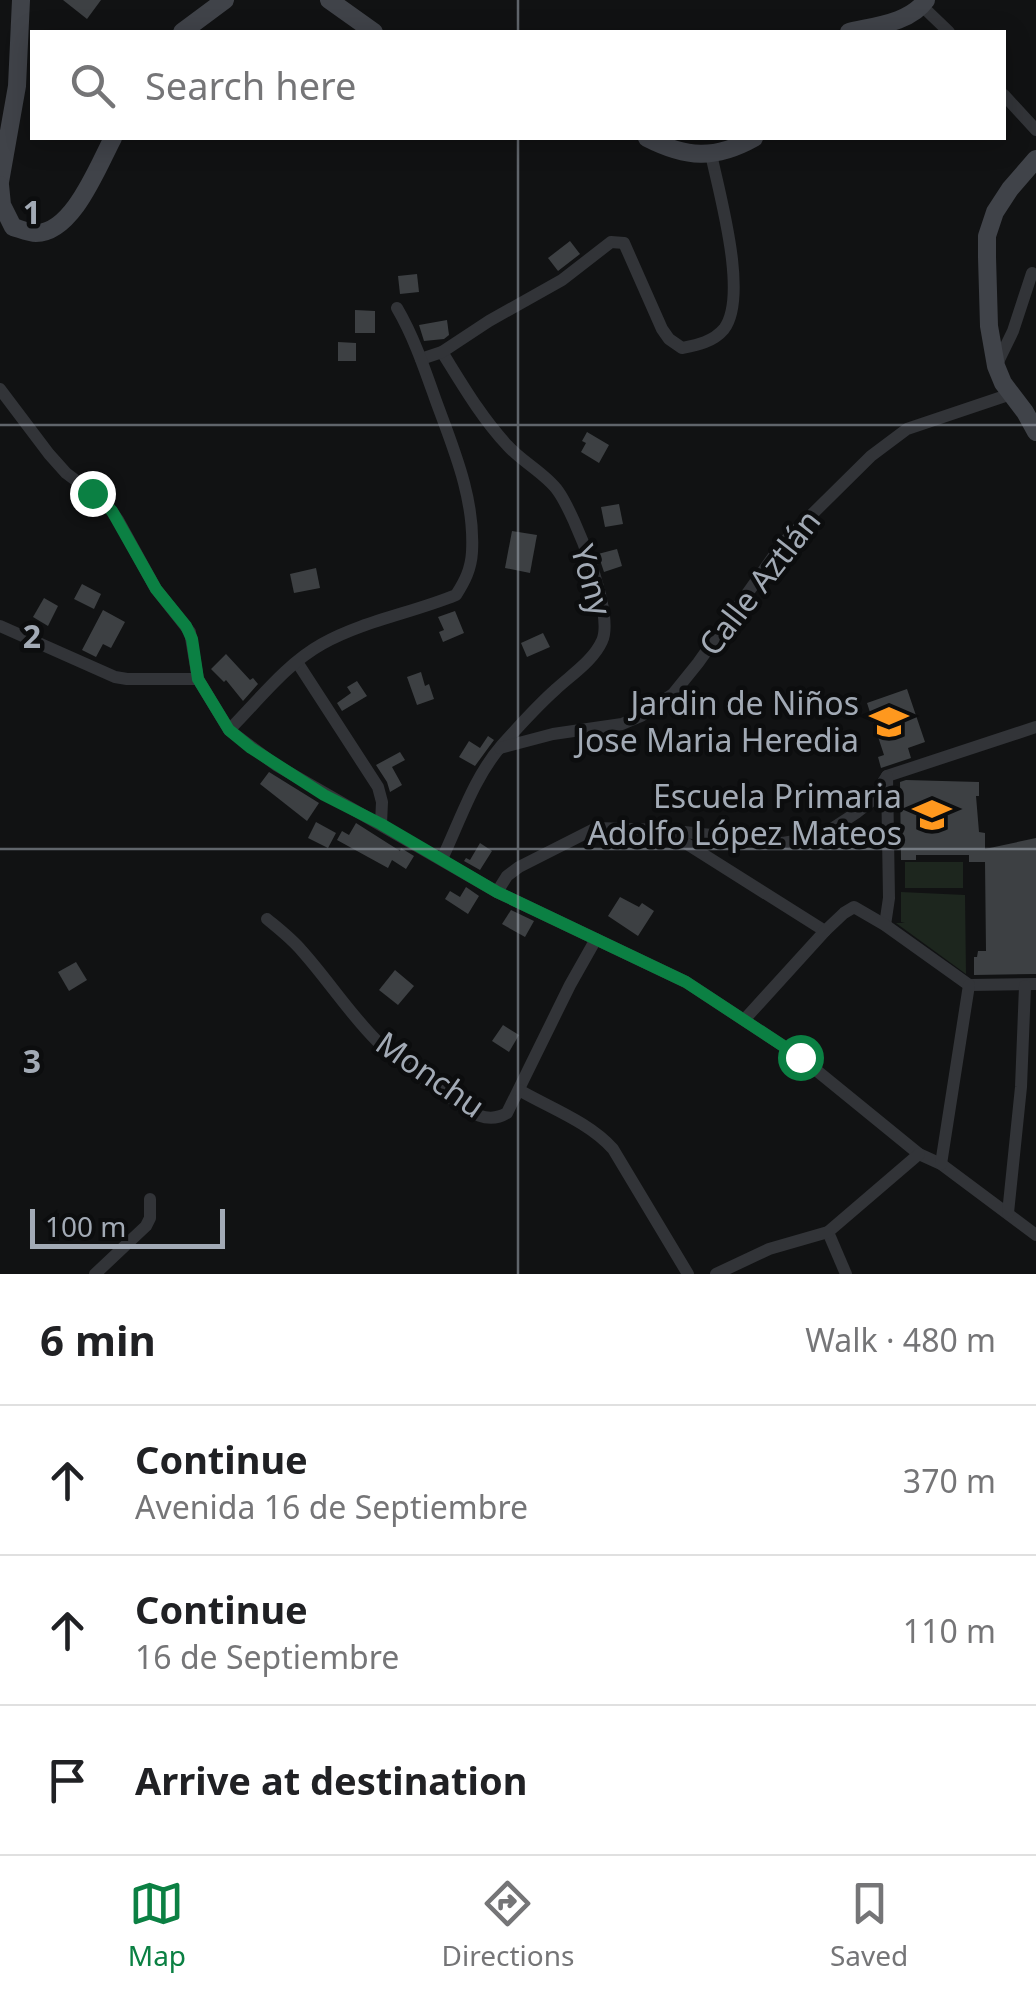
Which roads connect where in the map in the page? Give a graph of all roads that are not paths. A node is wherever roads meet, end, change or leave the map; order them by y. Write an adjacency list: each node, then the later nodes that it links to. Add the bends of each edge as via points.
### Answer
1 (21, 0): 16 (street, via 17,86)
2 (225, 0): 5 (street)
3 (329, 0): 6 (street)
4 (924, 3): 7 (street, via 898,20); 8 (street)
5 (185, 30)
6 (371, 30)
7 (858, 30)
8 (946, 30)
9 (1006, 97): 10 (street)
10 (1036, 130)
11 (112, 140): 16 (street, via 79,202 48,231 13,227)
12 (652, 140): 14 (street, via 682,153)
13 (750, 140): 14 (street)
14 (711, 154): 19 (street, via 734,281 725,327 713,338 682,348 669,339 624,243 610,242 562,280)
15 (1036, 160): 21 (street, via 994,212 987,236)
16 (0, 183)
17 (1032, 273): 21 (street)
18 (397, 308): 20 (street)
19 (442, 352): 20 (street); 30 (street, Yony, via 505,444 559,492 604,608 605,632 592,657)
20 (421, 359): 26 (street, via 469,502 470,570 456,595 345,633)
21 (996, 366): 23 (street)
22 (0, 389): 27 (street, via 49,454 118,520 156,589 190,632)
23 (1011, 394): 24 (street); 30 (street, Calle Aztlán, via 907,428 871,456 783,543 698,663 653,708 622,724)
24 (1036, 432)
25 (0, 626): 27 (street, via 115,676)
26 (297, 662): 29 (street); 32 (street, via 378,787)
27 (198, 679): 29 (street)
28 (1036, 727): 31 (street)
29 (229, 730): 32 (street, via 276,765)
30 (500, 748): 34 (street, Yony)
31 (887, 776): 33 (street, via 856,814 806,839 783,844); 37 (street)
32 (381, 824): 34 (street)
33 (666, 830): 35 (street, via 596,828 519,867); 38 (street)
34 (442, 859): 35 (street)
35 (497, 892): 39 (street)
36 (267, 919): 43 (street, Monchu, via 300,948 378,1042 473,1113 502,1116)
37 (885, 925): 38 (street, via 854,907); 41 (street)
38 (825, 931): 42 (street)
39 (596, 940): 42 (street, via 686,982); 43 (street, Monchu)
40 (1031, 985): 41 (street); 47 (street)
41 (969, 986): 45 (street)
42 (744, 1020): 44 (street)
43 (519, 1090): 51 (street, via 614,1149)
44 (919, 1154): 45 (street); 48 (street)
45 (941, 1164): 47 (street)
46 (150, 1199): 50 (street, via 146,1226)
47 (1008, 1214): 49 (street)
48 (828, 1232): 52 (street); 53 (street)
49 (1036, 1235)
50 (94, 1274)
51 (688, 1274)
52 (716, 1274)
53 (846, 1274)

